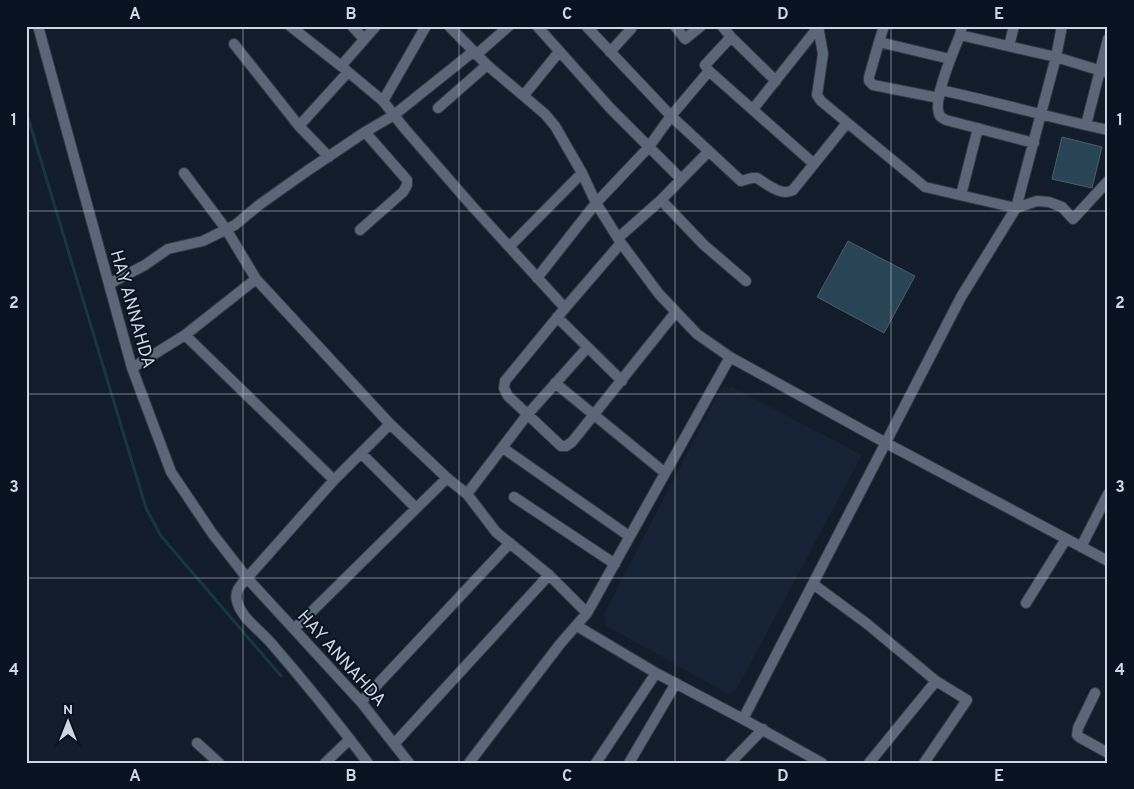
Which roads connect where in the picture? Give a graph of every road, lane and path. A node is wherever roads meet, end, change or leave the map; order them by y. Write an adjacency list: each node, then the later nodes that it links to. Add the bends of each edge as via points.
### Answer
1 (38, 26): 69 (street, HAY ANNAHDA)
2 (290, 26): 31 (street)
3 (352, 26): 20 (street)
4 (376, 26): 20 (street)
5 (426, 26): 37 (street)
6 (450, 26): 27 (street)
7 (509, 26): 27 (street)
8 (537, 26): 25 (street)
9 (586, 26): 26 (street)
10 (675, 26): 11 (street, via 686,39)
11 (701, 26)
12 (722, 26): 19 (street)
13 (818, 26): 34 (street); 43 (street, via 823,54 817,95)
14 (884, 26): 22 (street)
15 (1014, 26): 24 (street)
16 (1062, 26): 28 (street)
17 (632, 27): 26 (street)
18 (961, 31): 24 (street); 29 (street)
19 (732, 37): 32 (street, via 704,66); 34 (street)
20 (364, 39): 31 (street)
21 (1108, 39): 33 (street)
22 (879, 42): 29 (street); 35 (street, via 869,82)
23 (234, 44): 45 (street)
24 (1009, 46): 28 (street)
25 (559, 52): 36 (street); 50 (street)
26 (610, 52): 42 (street)
27 (475, 53): 30 (street); 40 (street)
28 (1056, 57): 33 (street); 41 (street)
29 (950, 59): 35 (street)
30 (487, 66): 36 (street); 38 (street)
31 (344, 69): 37 (street); 45 (street)
32 (709, 71): 39 (street); 42 (street)
33 (1104, 72): 44 (street)
34 (776, 81): 39 (street)
35 (940, 94): 41 (street, via 996,102); 46 (street, via 941,117)
36 (524, 96): 55 (street, via 555,126)
37 (383, 101): 40 (street)
38 (438, 108)
39 (752, 109): 53 (street)
40 (394, 115): 48 (street); 65 (street)
41 (1040, 115): 44 (street); 49 (street)
42 (672, 116): 50 (street); 51 (street)
43 (848, 123): 53 (street); 58 (street, via 925,187)
44 (1086, 125): 47 (street)
45 (299, 126): 52 (street)
46 (978, 128): 49 (street); 58 (street)
47 (1108, 130)
48 (365, 132): 52 (street); 63 (street, via 407,180 407,185)
49 (1034, 143): 61 (street)
50 (648, 148): 56 (street); 60 (street)
51 (708, 151): 53 (street, via 738,180 757,178 789,193); 56 (street)
52 (329, 157): 62 (street, via 235,225)
53 (814, 164)
54 (184, 173): 62 (street)
55 (582, 173): 60 (street); 65 (street)
56 (681, 179): 59 (street)
57 (1108, 181): 61 (street, via 1073,219 1062,207 1049,202 1036,201)
58 (961, 195): 61 (street)
59 (661, 200): 64 (street); 68 (street, via 704,245)
60 (596, 202): 64 (street); 66 (street)
61 (1016, 208): 82 (street, via 961,297)
62 (226, 228): 67 (street); 69 (street, via 203,241 168,249)
63 (360, 230)
64 (620, 241): 70 (street); 71 (street)
65 (510, 246): 66 (street)
66 (537, 278): 70 (street)
67 (256, 279): 73 (street); 81 (street)
68 (746, 281)
69 (109, 284): 76 (street, HAY ANNAHDA)
70 (564, 308): 72 (street)
71 (675, 313): 75 (street, via 697,334); 77 (street)
72 (557, 317): 74 (street); 79 (street, via 505,381 508,396)
73 (185, 335): 76 (street); 87 (street)
74 (587, 348): 77 (street); 78 (street)
75 (730, 357): 82 (street); 85 (street)
76 (132, 368): 99 (street, HAY ANNAHDA, via 171,472)
77 (622, 381): 80 (street)
78 (555, 383): 79 (street); 80 (street)
79 (527, 414): 80 (street, via 561,446 572,442); 83 (street)
80 (594, 414): 85 (street)
81 (390, 424): 84 (street); 86 (street)
82 (886, 443): 93 (street); 100 (street)
83 (503, 448): 88 (street); 92 (street)
84 (361, 453): 87 (street); 91 (street)
85 (664, 472): 92 (street)
86 (447, 478): 88 (street); 91 (street)
87 (334, 480): 99 (street)
88 (467, 494): 94 (street, via 496,532)
89 (1108, 494): 95 (street)
90 (514, 497): 97 (street)
91 (416, 508): 104 (street)
92 (629, 536): 97 (street)
93 (1066, 539): 95 (street); 101 (street)
94 (510, 543): 98 (street); 109 (street)
95 (1081, 547): 96 (street)
96 (1108, 561)
97 (615, 564): 102 (street)
98 (549, 575): 102 (street); 114 (street)
99 (247, 578): 104 (street, HAY ANNAHDA); 112 (street, via 237,592 237,603)
100 (813, 584): 106 (street); 110 (street)
101 (1026, 603)
102 (587, 613): 103 (street)
103 (577, 626): 105 (street); 121 (street)
104 (294, 629): 109 (street, HAY ANNAHDA)
105 (656, 673): 107 (street); 122 (street)
106 (936, 681): 126 (street); 127 (street, via 965,698 966,702)
107 (676, 683): 110 (street); 123 (street)
108 (1095, 693): 115 (street, via 1077,735)
109 (361, 702): 114 (street, HAY ANNAHDA)
110 (744, 719): 111 (street)
111 (762, 729): 116 (street); 124 (street)
112 (350, 739): 118 (street); 119 (street)
113 (197, 743): 117 (street)
114 (394, 744): 120 (street, HAY ANNAHDA)
115 (1108, 753)
116 (806, 759): 125 (street)
117 (219, 763)
118 (326, 763)
119 (368, 763)
120 (409, 763)
121 (470, 763)
122 (596, 763)
123 (629, 763)
124 (730, 763)
125 (822, 763)
126 (869, 763)
127 (924, 763)

